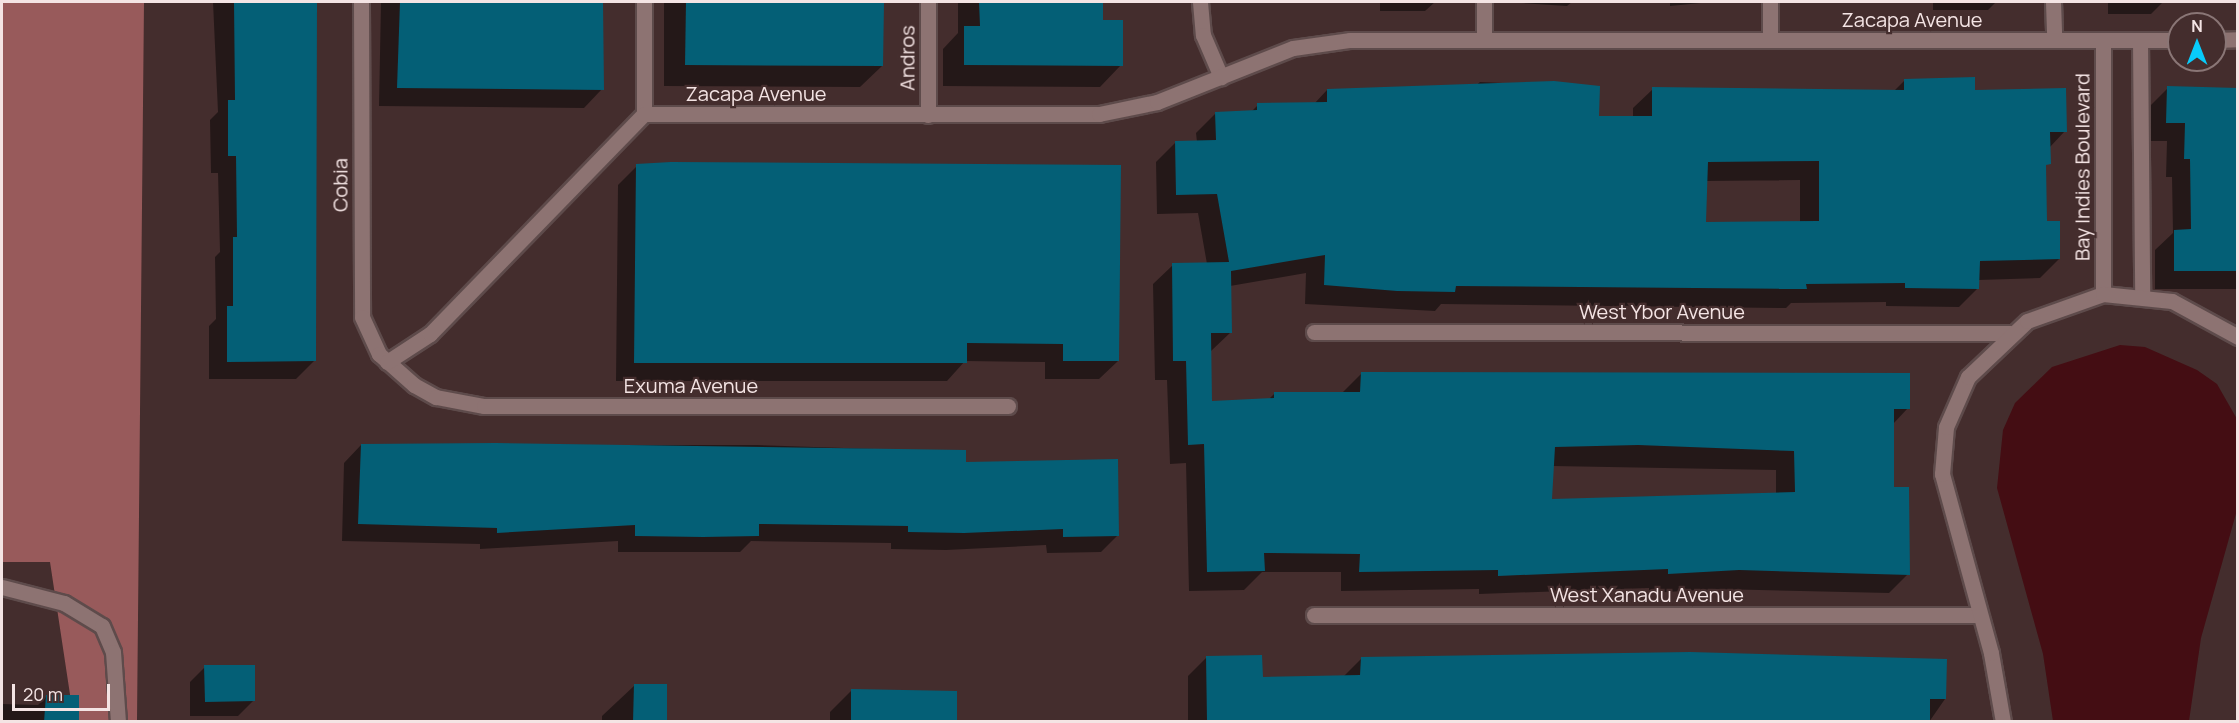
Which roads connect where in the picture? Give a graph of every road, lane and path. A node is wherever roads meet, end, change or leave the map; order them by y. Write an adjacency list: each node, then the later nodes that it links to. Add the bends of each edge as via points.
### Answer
1 (361, 2): 22 (street, Cobia, via 361,308 368,333)
2 (644, 2): 15 (street)
3 (928, 2): 16 (street, Andros)
4 (1200, 2): 14 (street, via 1203,35)
5 (1484, 2): 8 (street)
6 (1770, 2): 9 (street)
7 (2054, 2): 10 (street)
8 (1484, 39): 9 (street, Zacapa Avenue); 14 (street, Zacapa Avenue, via 1316,43)
9 (1770, 40): 10 (street, Zacapa Avenue)
10 (2054, 40): 11 (street, Zacapa Avenue)
11 (2103, 40): 12 (street, Zacapa Avenue); 17 (street, Bay Indies Boulevard)
12 (2140, 40): 13 (street, Zacapa Avenue); 18 (street)
13 (2167, 40)
14 (1221, 77): 16 (street, Zacapa Avenue, via 1157,102 1099,114)
15 (644, 114): 16 (street, Zacapa Avenue); 22 (street, via 430,334)
16 (928, 115)
17 (2103, 294): 18 (street); 20 (street, via 2054,308)
18 (2142, 294): 21 (street, via 2202,313)
19 (1314, 332): 20 (street, West Ybor Avenue)
20 (2010, 333): 26 (street, via 1968,376 1943,443 1943,488)
21 (2235, 334)
22 (387, 362): 23 (street, Exuma Avenue, via 436,397 484,406)
23 (1008, 406)
24 (2, 586): 27 (street, via 64,603 102,626 113,652)
25 (1314, 615): 26 (street, West Xanadu Avenue)
26 (1980, 615): 28 (street)
27 (118, 722)
28 (2003, 722)

